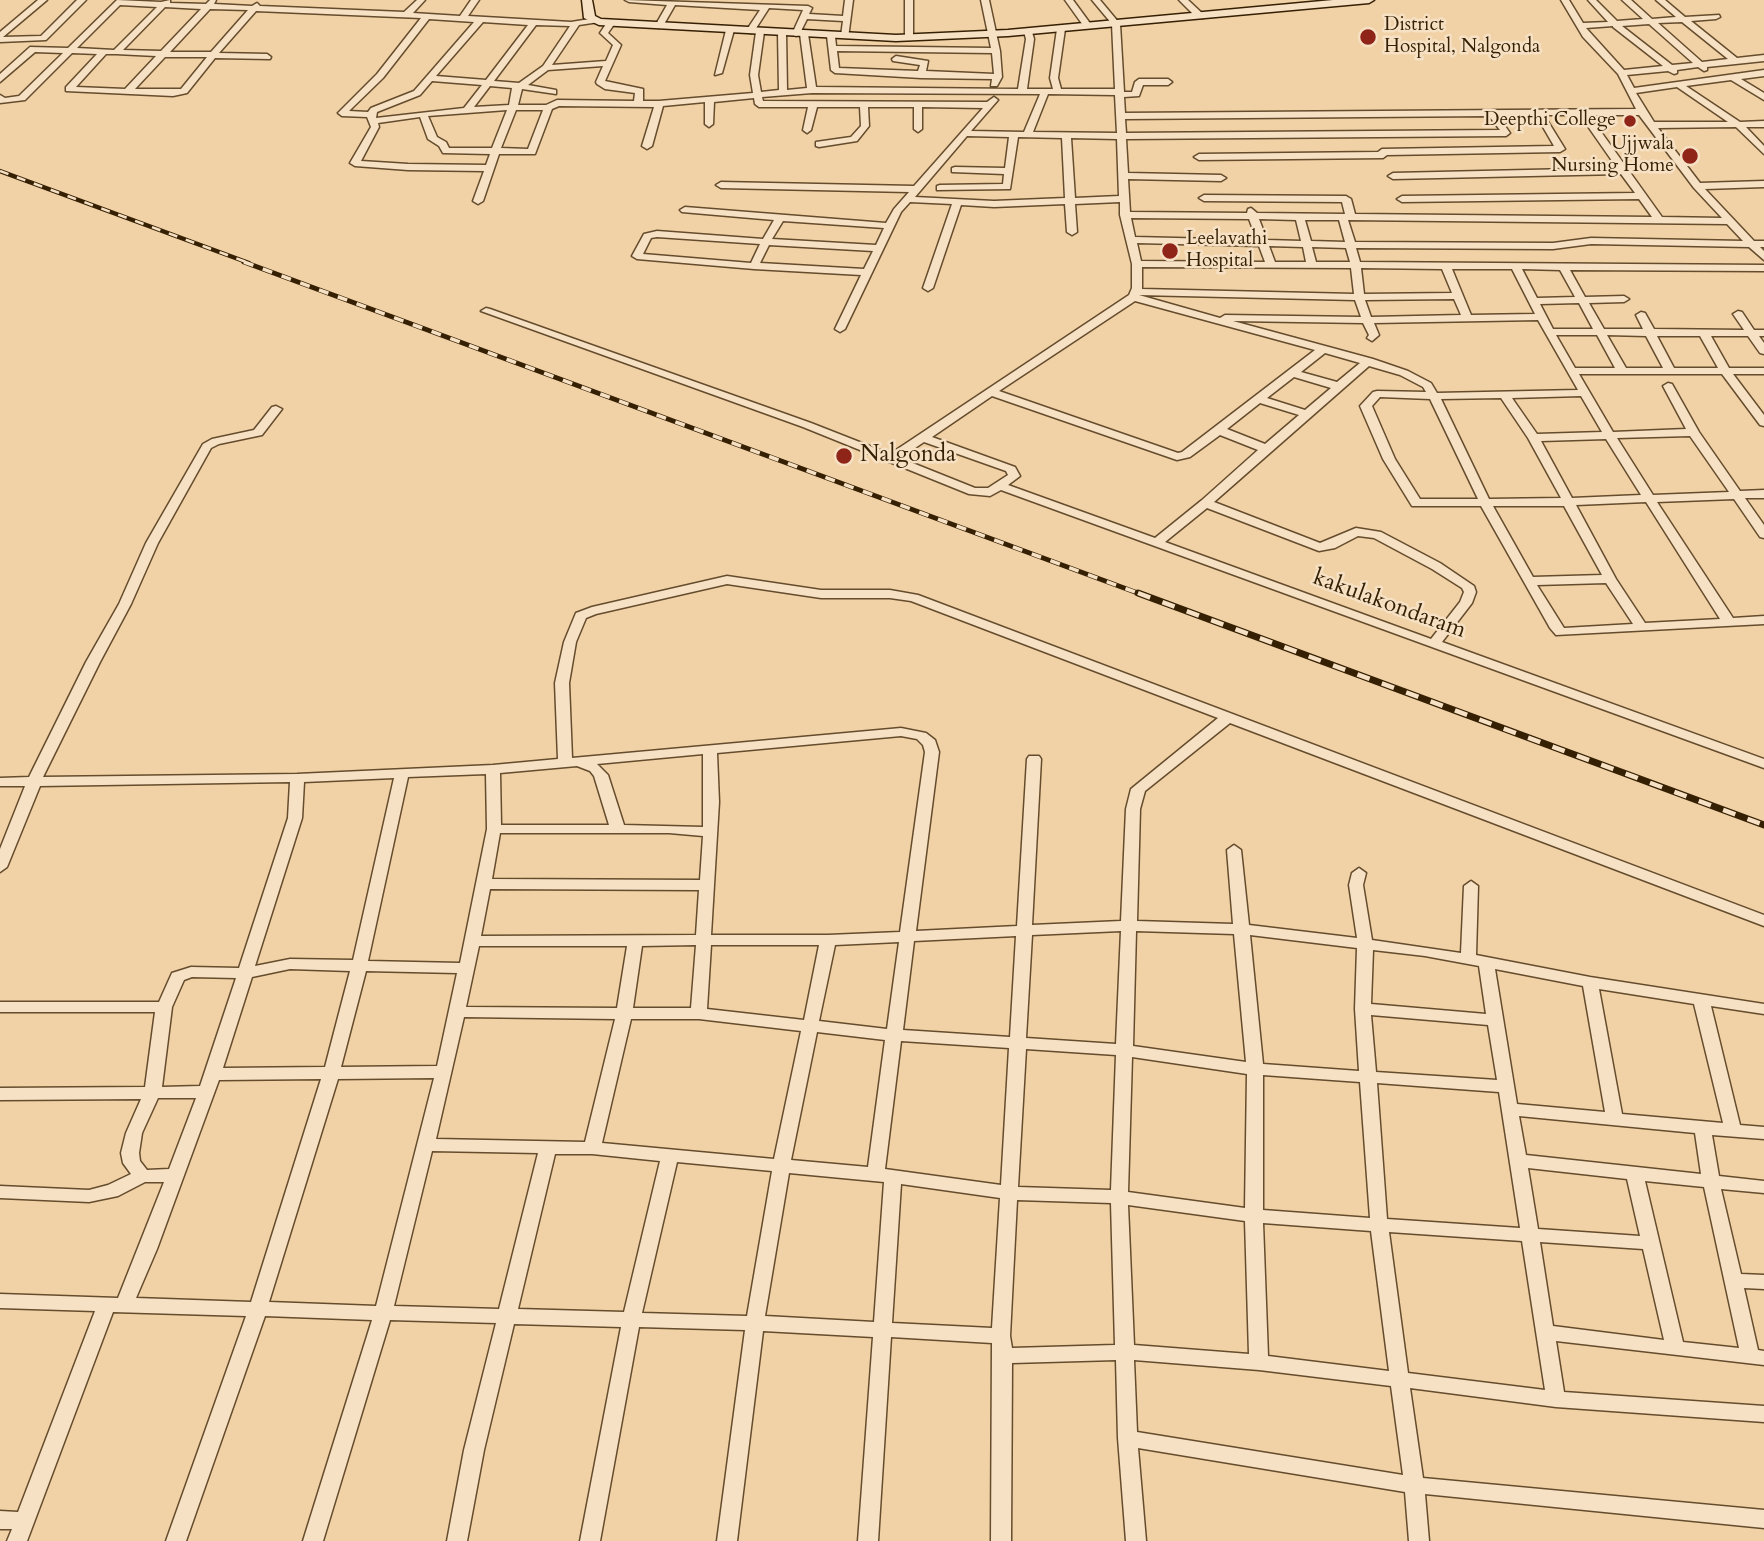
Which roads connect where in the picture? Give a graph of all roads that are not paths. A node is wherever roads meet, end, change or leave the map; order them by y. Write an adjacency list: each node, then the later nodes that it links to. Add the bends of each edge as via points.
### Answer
1 (43, 0): 61 (street)
2 (82, 0): 61 (street, via 43,38)
3 (261, 0): 31 (street)
4 (314, 0): 32 (street)
5 (367, 0): 33 (street)
6 (421, 0): 35 (street)
7 (475, 0): 39 (street)
8 (587, 0): 43 (street, via 590,18)
9 (629, 0): 26 (street)
10 (815, 0): 34 (street)
11 (849, 0): 41 (street)
12 (909, 0): 62 (street)
13 (985, 0): 59 (street)
14 (1069, 0): 51 (street)
15 (1096, 0): 48 (street)
16 (1184, 0): 37 (street)
17 (1346, 0): 27 (street)
18 (1369, 0): 27 (street)
19 (1565, 0): 52 (street)
20 (1592, 0): 49 (street)
21 (1626, 0): 44 (street)
22 (1660, 0): 42 (street)
23 (120, 1): 24 (street); 66 (street)
24 (166, 2): 25 (street); 70 (street)
25 (212, 2): 31 (street); 71 (street)
26 (673, 2): 28 (street); 50 (street)
27 (1333, 2): 29 (street)
28 (719, 3): 30 (street)
29 (1302, 3): 37 (street)
30 (766, 4): 34 (street); 55 (street)
31 (254, 9): 32 (street); 72 (street)
32 (305, 11): 33 (street)
33 (359, 12): 35 (street)
34 (807, 12): 41 (street); 58 (street)
35 (407, 15): 36 (street)
36 (427, 16): 39 (street); 129 (street, via 380,76 342,113)
37 (1200, 16): 48 (street)
38 (1716, 16): 42 (street)
39 (463, 18): 40 (street)
40 (481, 19): 45 (street); 89 (street)
41 (847, 19): 60 (street)
42 (1683, 19): 44 (street); 76 (street)
43 (596, 20): 46 (street); 47 (street)
44 (1649, 22): 49 (street); 78 (street)
45 (534, 23): 47 (street); 93 (street)
46 (611, 23): 50 (street); 77 (street, via 604,33 617,45)
47 (576, 24): 79 (street)
48 (1116, 24): 51 (street); 109 (street)
49 (1616, 25): 52 (street); 80 (street)
50 (659, 26): 54 (street)
51 (1088, 26): 53 (street)
52 (1581, 26): 82 (street)
53 (1061, 29): 56 (street); 107 (street, via 1054,78)
54 (730, 30): 55 (street); 83 (street)
55 (755, 32): 57 (street); 108 (street)
56 (1028, 32): 59 (street); 102 (street)
57 (782, 33): 58 (street); 101 (street)
58 (800, 34): 63 (street); 99 (street)
59 (994, 34): 62 (street); 68 (street)
60 (845, 36): 62 (street); 63 (street)
61 (0, 38)
62 (909, 38)
63 (832, 42): 65 (street); 81 (street)
64 (1752, 46): 74 (street)
65 (901, 50): 67 (street); 75 (street)
66 (71, 51): 69 (street); 91 (street, via 33,49); 111 (street, via 22,98)
67 (952, 51): 68 (street); 87 (street)
68 (996, 51): 88 (street)
69 (104, 52): 70 (street); 104 (street, via 69,89)
70 (116, 52): 71 (street)
71 (164, 54): 72 (street); 104 (street)
72 (213, 55): 73 (street); 104 (street, via 184,91)
73 (267, 57)
74 (1764, 57): 76 (street)
75 (896, 60): 84 (street); 86 (street, via 923,62)
76 (1736, 62): 78 (street)
77 (606, 63): 79 (street); 113 (street, via 602,85 640,91)
78 (1701, 65): 80 (street); 92 (street)
79 (546, 68): 97 (street)
80 (1670, 68): 82 (street); 95 (street)
81 (835, 70): 84 (street); 98 (street)
82 (1622, 72): 103 (street)
83 (718, 73)
84 (888, 73): 86 (street)
85 (1764, 73): 90 (street)
86 (921, 75): 87 (street)
87 (945, 76): 88 (street)
88 (998, 76): 100 (street)
89 (432, 78): 93 (street); 129 (street, via 417,93 374,110)
90 (1734, 78): 92 (street); 110 (street)
91 (0, 79)
92 (1718, 80): 95 (street)
93 (488, 82): 97 (street); 121 (street)
94 (1168, 82): 109 (street, via 1139,82 1136,94)
95 (1692, 83): 96 (street)
96 (1679, 85): 103 (street); 131 (street)
97 (520, 86): 105 (street); 119 (street)
98 (837, 89): 99 (street); 100 (street)
99 (812, 90): 101 (street)
100 (996, 90): 102 (street); 118 (street)
101 (783, 91): 108 (street)
102 (1022, 91): 106 (street)
103 (1631, 91): 125 (street)
104 (127, 92)
105 (554, 92)
106 (1045, 92): 107 (street); 139 (street)
107 (1058, 92): 109 (street)
108 (755, 93): 112 (street); 116 (street, via 762,104)
109 (1119, 94): 128 (street)
110 (1764, 97)
111 (0, 98)
112 (710, 98): 114 (street); 130 (street)
113 (638, 103): 114 (street); 120 (street, via 562,103)
114 (659, 104): 144 (street)
115 (918, 104): 117 (street); 118 (street); 134 (street)
116 (813, 105): 117 (street); 135 (street)
117 (864, 105): 143 (street, via 864,126 854,139)
118 (990, 105): 136 (street)
119 (513, 107): 120 (street); 121 (street); 145 (street)
120 (548, 108): 145 (street, via 532,152)
121 (468, 109): 126 (street)
122 (1491, 112): 123 (street); 127 (street); 138 (street, via 1506,133)
123 (1538, 112): 124 (street); 147 (street, via 1560,149)
124 (1582, 112): 125 (street); 152 (street)
125 (1642, 112): 133 (street)
126 (422, 114): 129 (street); 145 (street, via 433,139 446,151)
127 (1364, 114): 128 (street); 138 (street)
128 (1121, 116): 141 (street)
129 (372, 118): 149 (street, via 375,127 355,163)
130 (709, 124)
131 (1738, 124): 132 (street); 133 (street); 146 (street)
132 (1764, 124)
133 (1651, 125): 159 (street)
134 (918, 129)
135 (807, 130)
136 (968, 134): 137 (street); 161 (street)
137 (1014, 135): 139 (street); 151 (street)
138 (1374, 135): 142 (street); 147 (street)
139 (1027, 136): 140 (street)
140 (1066, 136): 141 (street); 168 (street)
141 (1122, 137): 142 (street); 153 (street)
142 (1196, 138): 148 (street)
143 (818, 144)
144 (647, 146)
145 (495, 151): 149 (street)
146 (1764, 151)
147 (1383, 154): 148 (street); 154 (street)
148 (1199, 157): 155 (street)
149 (490, 168): 170 (street)
150 (955, 170): 151 (street)
151 (1009, 171): 160 (street, via 1004,188)
152 (1623, 171): 154 (street); 162 (street)
153 (1124, 176): 155 (street); 165 (street)
154 (1393, 176): 167 (street)
155 (1201, 177): 156 (street); 163 (street)
156 (1222, 178)
157 (1764, 184): 159 (street)
158 (721, 185): 161 (street)
159 (1697, 186): 181 (street)
160 (940, 188)
161 (917, 189): 164 (street)
162 (1642, 196): 167 (street); 183 (street)
163 (1203, 198): 166 (street); 175 (street)
164 (906, 199): 171 (street); 184 (street)
165 (1125, 199): 168 (street); 173 (street)
166 (1248, 199): 169 (street); 176 (street)
167 (1402, 199): 180 (street)
168 (1070, 200): 171 (street); 185 (street)
169 (1312, 200): 178 (street); 179 (street, via 1346,199)
170 (478, 201)
171 (957, 204): 207 (street)
172 (685, 210): 174 (street)
173 (1125, 215): 175 (street); 187 (street)
174 (781, 216): 184 (street); 188 (street)
175 (1207, 216): 176 (street)
176 (1252, 217): 177 (street); 189 (street)
177 (1300, 218): 178 (street); 191 (street)
178 (1315, 218): 179 (street)
179 (1347, 218): 180 (street); 194 (street)
180 (1411, 219): 186 (street)
181 (1728, 221): 183 (street); 192 (street)
182 (1643, 222): 183 (street); 186 (street); 190 (street)
183 (1660, 222)
184 (889, 226): 195 (street)
185 (1072, 232)
186 (1501, 233): 190 (street); 194 (street)
187 (1132, 240): 189 (street); 197 (street)
188 (766, 242): 195 (street); 201 (street); 201 (street, via 657,234 647,236 636,252 645,259)
189 (1263, 242): 191 (street); 198 (street)
190 (1652, 242): 192 (street)
191 (1306, 244): 194 (street); 199 (street)
192 (1750, 244): 193 (street); 196 (street)
193 (1764, 244)
194 (1350, 245): 200 (street)
195 (878, 248): 206 (street)
196 (1764, 257)
197 (1137, 264): 198 (street); 208 (street)
198 (1271, 265): 199 (street)
199 (1312, 265): 200 (street)
200 (1356, 265): 202 (street); 210 (street)
201 (754, 266): 206 (street)
202 (1446, 266): 203 (street); 209 (street)
203 (1516, 267): 204 (street); 213 (street)
204 (1563, 267): 205 (street); 212 (street)
205 (1764, 268)
206 (866, 272): 221 (street)
207 (928, 288)
208 (1134, 294): 210 (street); 218 (street); 240 (street)
209 (1458, 296): 210 (street); 217 (street)
210 (1359, 297): 220 (street)
211 (1624, 299): 212 (street)
212 (1581, 300): 213 (street); 223 (street)
213 (1533, 301): 219 (street)
214 (486, 311): 254 (street)
215 (1738, 314): 226 (street)
216 (1641, 315): 224 (street)
217 (1466, 316): 219 (street); 220 (street)
218 (1202, 317): 220 (street); 229 (street)
219 (1542, 317): 222 (street)
220 (1367, 320): 228 (street)
221 (840, 329)
222 (1549, 332): 223 (street); 233 (street)
223 (1602, 333): 224 (street); 232 (street)
224 (1650, 333): 225 (street); 234 (street)
225 (1704, 333): 226 (street); 235 (street)
226 (1751, 333): 227 (street); 230 (street)
227 (1764, 333)
228 (1372, 338)
229 (1323, 349): 231 (street); 237 (street)
230 (1764, 351)
231 (1369, 361): 239 (street); 243 (street, via 1420,381)
232 (1622, 370): 233 (street); 234 (street)
233 (1572, 371): 241 (street)
234 (1670, 371): 235 (street)
235 (1725, 371): 236 (street); 247 (street)
236 (1764, 371)
237 (1294, 373): 239 (street); 244 (street)
238 (1668, 386): 249 (street)
239 (1340, 387): 246 (street)
240 (992, 392): 248 (street, via 1177,457); 251 (street)
241 (1584, 393): 242 (street); 250 (street)
242 (1504, 394): 243 (street); 252 (street)
243 (1434, 396): 261 (street); 261 (street, via 1377,394 1366,406 1412,500 1430,505)
244 (1261, 400): 246 (street); 248 (street)
245 (276, 409): 279 (street, via 258,433 207,446 152,542)
246 (1309, 415): 253 (street)
247 (1764, 423)
248 (1219, 430): 253 (street)
249 (1693, 432): 250 (street); 257 (street)
250 (1610, 434): 252 (street); 258 (street)
251 (925, 438): 254 (street); 255 (street, via 1011,469 1014,475)
252 (1534, 438): 259 (street)
253 (1266, 449): 260 (street)
254 (892, 458): 255 (street, via 974,491 990,492)
255 (1000, 486): 263 (street, kakulakondaram)
256 (1764, 494): 257 (street)
257 (1735, 495): 258 (street); 262 (street)
258 (1651, 499): 259 (street); 267 (street)
259 (1568, 502): 261 (street); 264 (street)
260 (1206, 503): 263 (street); 269 (street, via 1319,547 1356,532 1377,535 1452,576 1468,586 1468,599)
261 (1486, 504): 265 (street)
262 (1764, 534)
263 (1156, 543): 269 (street, kakulakondaram)
264 (1610, 579): 265 (street); 268 (street)
265 (1529, 581): 268 (street, via 1561,632)
266 (1764, 620): 267 (street)
267 (1729, 622): 268 (street)
268 (1642, 628)
269 (1434, 644): 274 (street, kakulakondaram)
270 (1227, 718): 273 (street, via 914,598 810,593 727,580 581,616 562,683); 289 (street); 290 (street, via 1138,789)
271 (710, 749): 273 (street); 282 (street); 293 (street, via 901,732 930,743)
272 (1034, 760): 292 (street)
273 (572, 762): 275 (street); 281 (street, via 595,768 601,775)
274 (1764, 764)
275 (493, 769): 276 (street); 280 (street)
276 (402, 772): 277 (street); 301 (street)
277 (297, 778): 279 (street); 303 (street, via 295,818)
278 (0, 782): 279 (street)
279 (34, 782): 284 (street)
280 (494, 829): 281 (street); 286 (street)
281 (618, 829): 282 (street)
282 (710, 832): 287 (street)
283 (1234, 850): 291 (street)
284 (0, 867)
285 (1359, 873): 298 (street, via 1356,885)
286 (485, 884): 287 (street); 297 (street)
287 (708, 885): 296 (street)
288 (1471, 886): 299 (street)
289 (1764, 920)
290 (1127, 926): 291 (street); 292 (street); 317 (street)
291 (1242, 929): 298 (street); 318 (street)
292 (1022, 933): 293 (street); 316 (street)
293 (909, 937): 294 (street); 315 (street)
294 (828, 940): 296 (street); 314 (street)
295 (635, 941): 296 (street); 297 (street); 311 (street)
296 (705, 941): 312 (street)
297 (472, 942): 302 (street)
298 (1365, 943): 299 (street); 308 (street)
299 (1468, 958): 300 (street)
300 (1486, 961): 304 (street); 313 (street)
301 (359, 967): 302 (street); 303 (street, via 290,964); 321 (street)
302 (464, 968): 310 (street)
303 (246, 973): 307 (street, via 183,974 175,980); 320 (street)
304 (1590, 982): 305 (street); 328 (street)
305 (1701, 998): 309 (street); 330 (street)
306 (0, 1007): 307 (street)
307 (164, 1007): 324 (street)
308 (1363, 1009): 313 (street); 322 (street)
309 (1764, 1009)
310 (457, 1012): 311 (street); 319 (street)
311 (624, 1013): 312 (street); 334 (street)
312 (699, 1014): 314 (street)
313 (1497, 1020): 323 (street)
314 (812, 1024): 315 (street); 337 (street)
315 (893, 1035): 316 (street); 341 (street)
316 (1020, 1043): 317 (street); 345 (street)
317 (1124, 1050): 318 (street); 346 (street)
318 (1255, 1069): 322 (street); 347 (street)
319 (444, 1072): 321 (street); 332 (street)
320 (213, 1074): 321 (street); 325 (street)
321 (331, 1074): 355 (street)
322 (1370, 1075): 323 (street); 348 (street)
323 (1507, 1087): 327 (street)
324 (153, 1091): 325 (street); 326 (street); 340 (street, via 134,1133 131,1153)
325 (207, 1092): 338 (street)
326 (0, 1094)
327 (1511, 1109): 328 (street); 336 (street)
328 (1615, 1119): 329 (street)
329 (1703, 1128): 330 (street); 342 (street)
330 (1733, 1130): 331 (street)
331 (1764, 1133)
332 (426, 1145): 333 (street); 356 (street)
333 (548, 1147): 334 (street); 357 (street)
334 (593, 1149): 335 (street)
335 (670, 1156): 337 (street); 358 (street)
336 (1519, 1161): 339 (street); 349 (street)
337 (780, 1168): 341 (street); 359 (street)
338 (176, 1175): 340 (street); 354 (street)
339 (1635, 1175): 342 (street); 350 (street)
340 (142, 1176): 344 (street, via 99,1195)
341 (884, 1176): 345 (street); 360 (street)
342 (1711, 1181): 343 (street); 351 (street)
343 (1764, 1186)
344 (0, 1192)
345 (1010, 1193): 346 (street); 362 (street)
346 (1119, 1197): 347 (street); 364 (street)
347 (1254, 1216): 348 (street); 366 (street)
348 (1379, 1225): 349 (street); 367 (street)
349 (1531, 1235): 350 (street); 361 (street)
350 (1651, 1242): 363 (street)
351 (1733, 1281): 352 (street); 365 (street)
352 (1764, 1282)
353 (0, 1301): 354 (street)
354 (115, 1304): 355 (street); 374 (street)
355 (258, 1309): 356 (street); 376 (street)
356 (383, 1313): 357 (street); 377 (street)
357 (505, 1317): 358 (street); 378 (street)
358 (631, 1322): 359 (street); 379 (street)
359 (755, 1323): 360 (street); 380 (street)
360 (880, 1332): 362 (street); 381 (street)
361 (1546, 1332): 363 (street); 368 (street)
362 (1002, 1346): 364 (street); 382 (street)
363 (1675, 1349): 365 (street)
364 (1125, 1352): 366 (street); 370 (street)
365 (1757, 1358)
366 (1259, 1362): 367 (street)
367 (1402, 1378): 368 (street); 371 (street)
368 (1556, 1399): 369 (street)
369 (1764, 1414)
370 (1128, 1438): 371 (street); 383 (street)
371 (1414, 1485): 372 (street); 384 (street)
372 (1764, 1519)
373 (0, 1520): 374 (street)
374 (24, 1521): 375 (street)
375 (17, 1541)
376 (176, 1541)
377 (313, 1541)
378 (457, 1541)
379 (590, 1541)
380 (727, 1541)
381 (867, 1541)
382 (1000, 1541)
383 (1136, 1541)
384 (1419, 1541)

